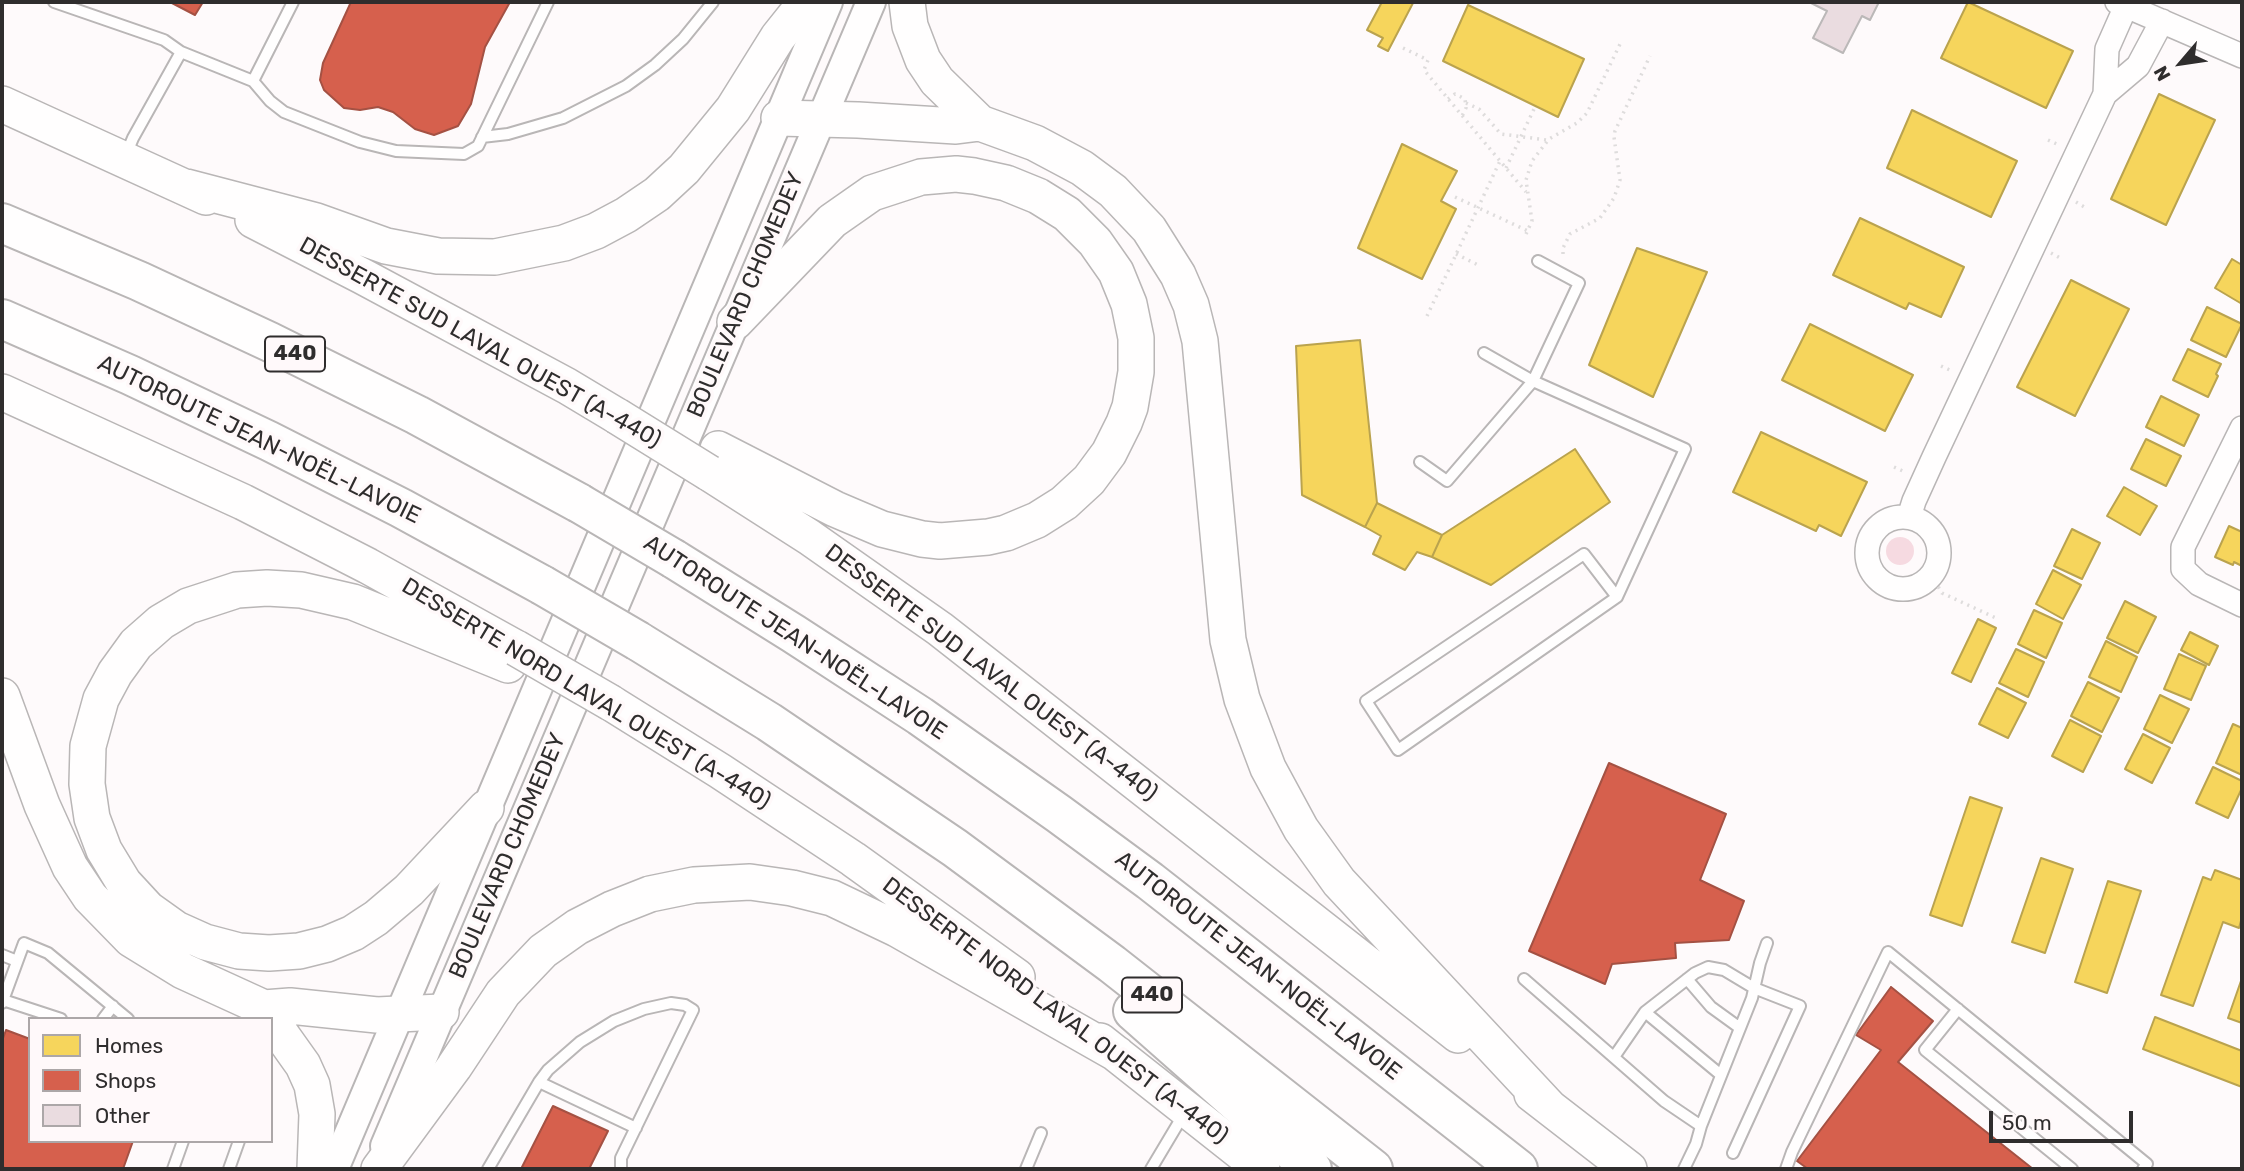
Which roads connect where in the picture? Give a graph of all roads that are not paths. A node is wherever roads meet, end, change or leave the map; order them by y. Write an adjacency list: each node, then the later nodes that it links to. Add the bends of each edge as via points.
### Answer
1 (54, 2): 11 (lane, via 164,40)
2 (293, 2): 13 (lane)
3 (548, 2): 19 (lane)
4 (713, 2): 19 (lane, via 683,39 626,86 563,118)
5 (806, 2): 21 (main road, via 733,109 684,169 626,215 564,243 495,257 421,254)
6 (828, 2): 16 (street, BOULEVARD CHOMEDEY)
7 (871, 2): 17 (street, BOULEVARD CHOMEDEY)
8 (907, 2): 18 (main road, via 923,60 937,81)
9 (2121, 4): 10 (street); 14 (street, via 2108,50)
10 (2162, 21): 12 (street); 14 (street, via 2138,66)
11 (181, 52): 13 (lane); 20 (lane)
12 (2242, 56)
13 (253, 81): 19 (lane, via 284,112 396,151 453,155 473,150)
14 (2105, 94): 32 (street)
15 (2, 104): 20 (main road, DESSERTE SUD LAVAL OUEST (A-440))
16 (779, 118): 17 (main road); 37 (street, BOULEVARD CHOMEDEY)
17 (821, 119): 18 (main road, via 956,126); 25 (street, BOULEVARD CHOMEDEY)
18 (980, 123): 61 (main road, via 1053,151 1097,178 1138,216 1170,258 1200,341 1232,659 1268,768 1301,829 1339,882)
19 (482, 137)
20 (124, 159): 21 (main road, DESSERTE SUD LAVAL OUEST (A-440))
21 (186, 187): 30 (main road, DESSERTE SUD LAVAL OUEST (A-440))
22 (2, 223): 63 (highway, AUTOROUTE JEAN-NOËL-LAVOIE / 440, bridge, via 139,281 417,415 674,559 860,676 1059,814)
23 (1538, 261): 27 (lane, via 1579,283)
24 (2, 319): 38 (highway, AUTOROUTE JEAN-NOËL-LAVOIE / 440, bridge, via 270,441 542,585 769,722)
25 (735, 322): 30 (main road, via 832,221 858,201 921,177 974,176 1023,188 1053,204 1095,242 1116,272 1129,304 1136,372 1125,423 1089,480 1037,520 988,537 940,541 882,529 737,457); 48 (street, BOULEVARD CHOMEDEY)
26 (1484, 353): 27 (lane)
27 (1533, 381): 31 (lane, via 1447,481); 33 (lane, via 1685,449)
28 (2, 392): 35 (main road, DESSERTE NORD LAVAL OUEST (A-440), via 254,508 403,584)
29 (2242, 428): 34 (street, via 2183,547 2183,569 2199,584)
30 (714, 461): 61 (main road, DESSERTE SUD LAVAL OUEST (A-440), via 809,537 950,637)
31 (1420, 462)
32 (1909, 517): 32 (street, via 1878,527 1867,548 1870,565 1880,580 1901,589 1918,585 1931,575 1938,559 1935,537 1924,524)
33 (1617, 597): 33 (lane, via 1398,750 1366,701 1584,554)
34 (2242, 605)
35 (512, 656): 37 (main road, via 353,602 301,590 237,590 188,606 136,644 108,684 88,746 92,818 124,883 176,929 239,951 299,951 353,933 401,897); 57 (main road, DESSERTE NORD LAVAL OUEST (A-440), bridge, via 611,703 730,777 981,950)
36 (2, 696): 51 (main road, via 53,834 90,897 148,951)
37 (486, 808): 50 (street, BOULEVARD CHOMEDEY)
38 (930, 830): 80 (highway); 81 (highway, AUTOROUTE JEAN-NOËL-LAVOIE / 440, via 1121,971)
39 (1767, 943): 44 (lane)
40 (2, 955): 41 (lane)
41 (18, 961): 45 (lane); 46 (lane, via 24,943 48,953)
42 (1524, 978): 58 (lane)
43 (1687, 979): 44 (lane, via 1716,967); 49 (lane); 56 (lane, via 1711,1007)
44 (1754, 988): 56 (lane); 69 (lane, via 1800,1006)
45 (2, 1002): 52 (lane)
46 (113, 1006): 53 (lane); 54 (lane)
47 (1958, 1009): 86 (lane, via 1888,952); 87 (lane, via 1926,1051); 88 (lane, via 2147,1164)
48 (441, 1012): 50 (main road); 74 (street, BOULEVARD CHOMEDEY)
49 (1645, 1012): 58 (lane); 59 (lane)
50 (400, 1014): 51 (main road, via 290,1006); 73 (street, BOULEVARD CHOMEDEY)
51 (269, 1016)
52 (54, 1017)
53 (105, 1017)
54 (126, 1017)
55 (273, 1022): 72 (main road, via 312,1085 317,1114)
56 (1740, 1028): 59 (lane)
57 (1117, 1055): 62 (main road, DESSERTE NORD LAVAL OUEST (A-440)); 74 (main road, via 897,929 832,898 761,884 694,885 650,894 612,909 536,957 491,1009 454,1067)
58 (1614, 1057): 64 (lane)
59 (1721, 1075): 64 (lane)
60 (539, 1082): 65 (lane); 65 (lane, via 597,1031 654,1006 685,1006 693,1010); 75 (lane)
61 (1549, 1107): 84 (main road, DESSERTE SUD LAVAL OUEST (A-440))
62 (1187, 1110): 78 (lane); 79 (main road, DESSERTE NORD LAVAL OUEST (A-440))
63 (1453, 1118): 82 (highway, AUTOROUTE JEAN-NOËL-LAVOIE / 440); 83 (highway)
64 (1701, 1126): 85 (lane)
65 (636, 1128): 76 (lane, via 621,1158)
66 (1041, 1133): 77 (lane)
67 (182, 1143): 70 (lane)
68 (238, 1143): 71 (lane)
69 (1733, 1153)
70 (173, 1169)
71 (229, 1169)
72 (315, 1169)
73 (334, 1169)
74 (377, 1169)
75 (488, 1169)
76 (621, 1169)
77 (1026, 1169)
78 (1151, 1169)
79 (1262, 1169)
80 (1312, 1169)
81 (1373, 1169)
82 (1518, 1169)
83 (1531, 1169)
84 (1629, 1169)
85 (1684, 1169)
86 (1786, 1169)
87 (2072, 1169)
88 (2143, 1169)

